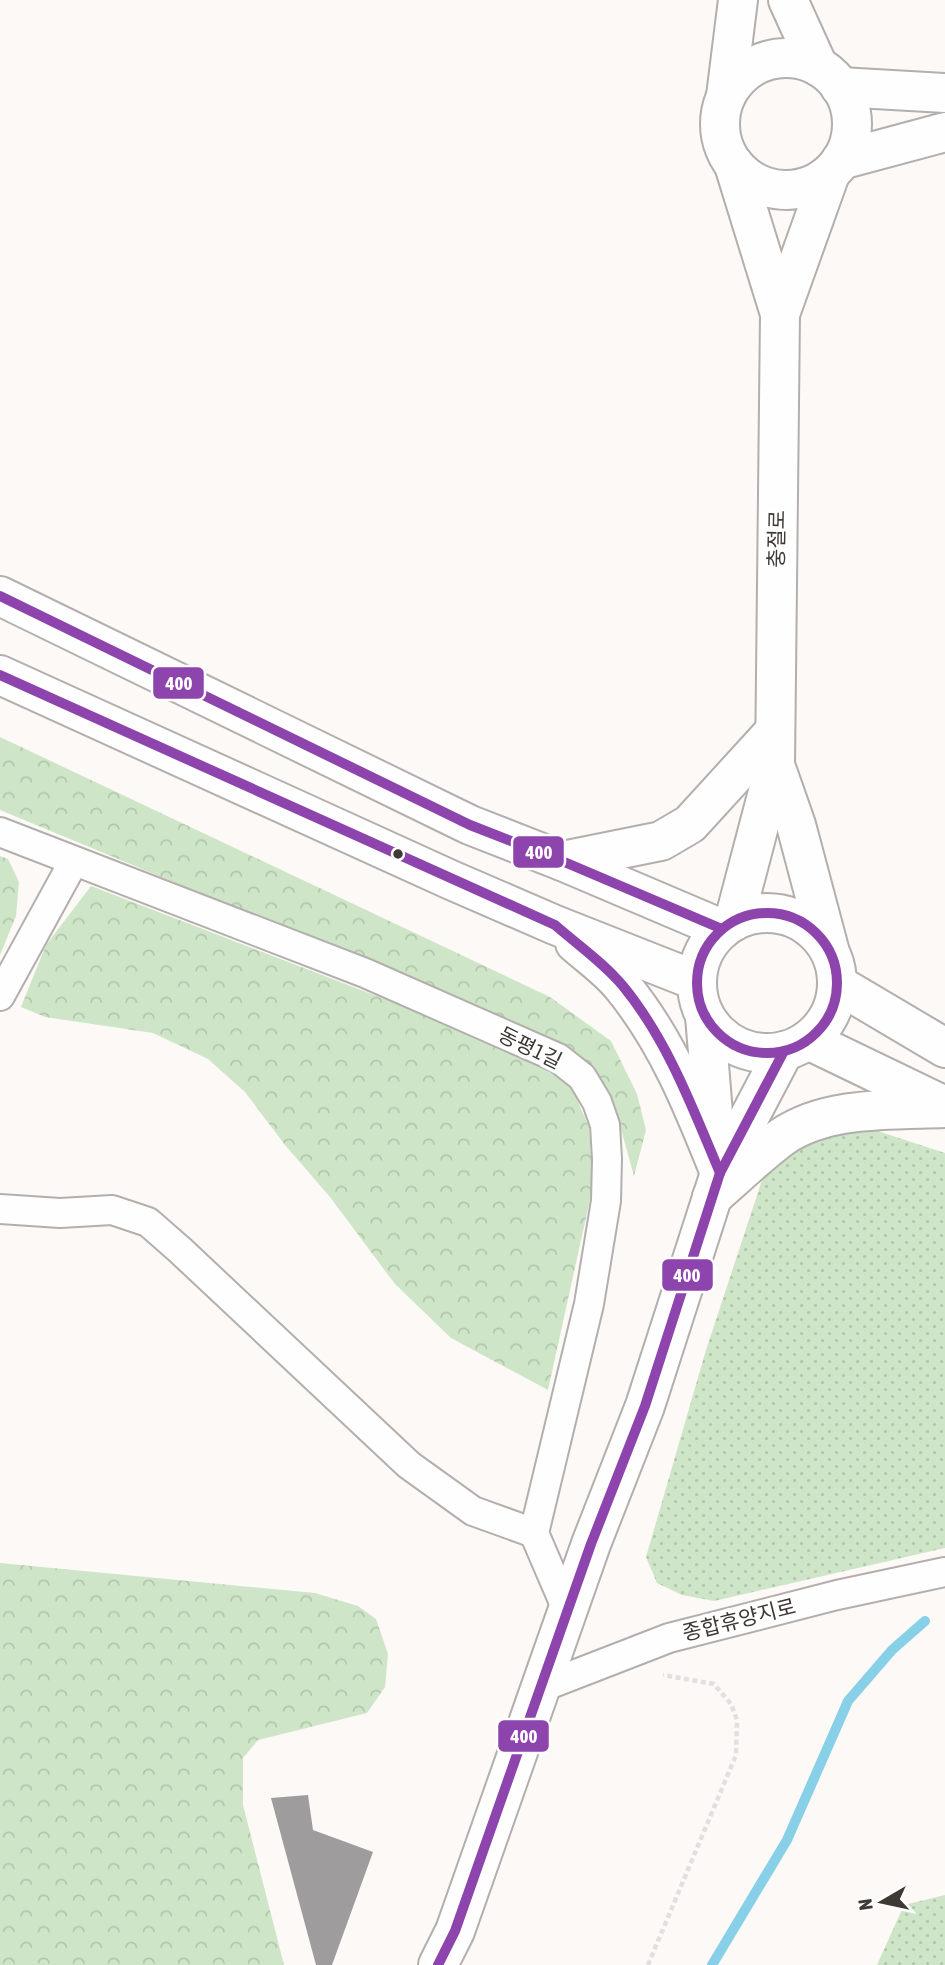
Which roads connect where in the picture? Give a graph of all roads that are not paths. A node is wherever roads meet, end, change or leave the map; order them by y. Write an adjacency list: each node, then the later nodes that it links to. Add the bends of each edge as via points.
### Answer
1 (738, 0): 5 (main road)
2 (788, 0): 3 (main road)
3 (829, 76): 4 (main road); 5 (main road, via 801,60 765,61 735,81); 8 (main road, via 850,108 852,126 849,144)
4 (945, 93)
5 (726, 96): 7 (main road, via 720,132)
6 (945, 132): 8 (main road)
7 (734, 165): 8 (main road, via 762,187 780,191 806,187); 9 (main road, 충절로)
8 (836, 167): 9 (main road, 충절로)
9 (780, 314): 12 (main road, 충절로)
10 (0, 596): 15 (main road, via 470,825)
11 (0, 675): 16 (main road)
12 (774, 748): 15 (main road, via 690,824 661,841); 17 (main road, 충절로); 18 (main road, 충절로)
13 (0, 832): 14 (street, 동평1길)
14 (74, 861): 19 (street); 26 (street, 동평1길, via 365,973 558,1058 582,1077 605,1125 606,1201 589,1304)
15 (562, 861): 17 (main road)
16 (555, 925): 20 (main road); 24 (main road, via 622,985 656,1033 684,1084)
17 (728, 925): 18 (main road, via 751,914 787,916 818,934); 20 (main road, via 704,952)
18 (833, 967): 21 (main road, via 835,1000 829,1016 820,1029); 22 (main road)
19 (0, 996)
20 (701, 998): 21 (main road, via 716,1031 739,1046 766,1053); 24 (main road)
21 (796, 1046): 23 (main road); 24 (main road)
22 (945, 1048)
23 (945, 1107): 24 (main road, via 869,1111 814,1121 783,1137)
24 (716, 1185): 28 (main road, via 645,1406)
25 (0, 1209): 26 (street, via 112,1210 148,1222 409,1465 473,1510)
26 (534, 1533): 28 (street)
27 (945, 1572): 29 (street, 종합휴양지로, via 669,1638)
28 (568, 1612): 29 (main road)
29 (540, 1688): 30 (main road, via 455,1931)
30 (438, 1965)

